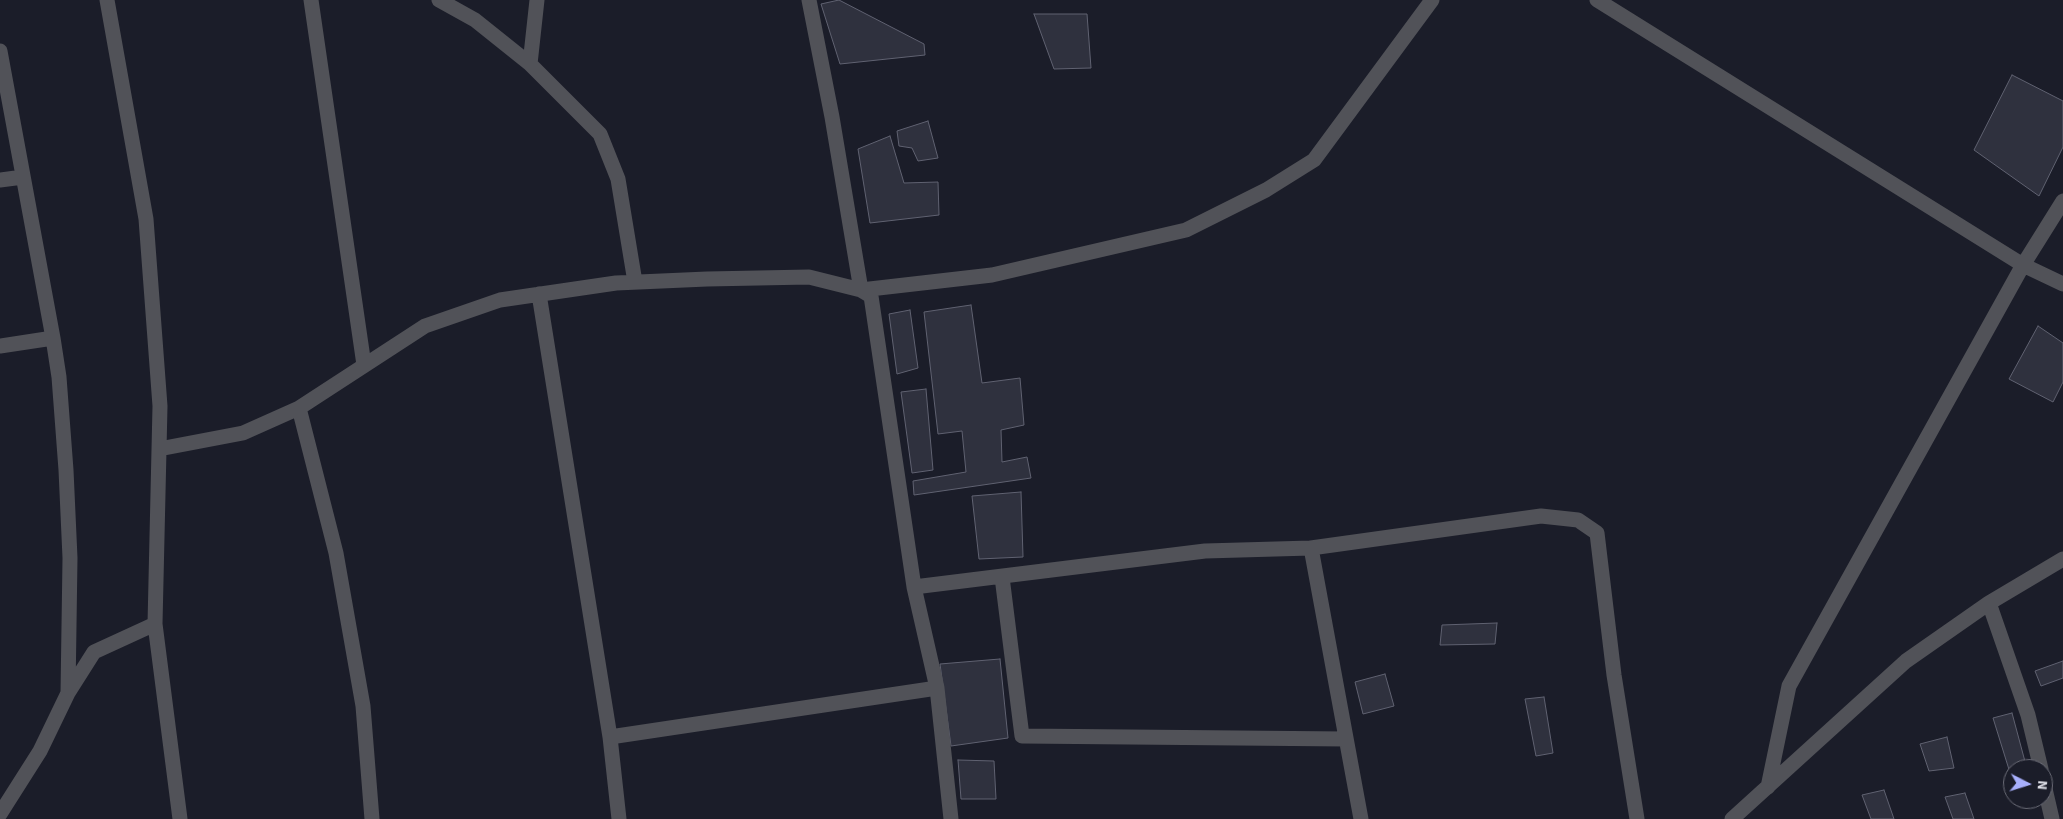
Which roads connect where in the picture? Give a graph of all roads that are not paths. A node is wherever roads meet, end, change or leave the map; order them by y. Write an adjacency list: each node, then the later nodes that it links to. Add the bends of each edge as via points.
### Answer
1 (107, 0): 22 (street, via 146,219 160,406)
2 (310, 0): 20 (street)
3 (439, 0): 9 (street, via 475,20)
4 (537, 0): 9 (street)
5 (809, 0): 16 (street)
6 (1432, 0): 16 (street, via 1314,160 1266,190 1186,230 992,275)
7 (1597, 0): 13 (street)
8 (0, 51): 10 (street)
9 (530, 64): 14 (street, via 600,134 618,179)
10 (23, 178): 11 (street); 18 (street)
11 (0, 180)
12 (2063, 201): 13 (street)
13 (2024, 265): 15 (street); 34 (street, via 1789,686)
14 (636, 282): 16 (street, via 809,277); 17 (street)
15 (2063, 284)
16 (861, 290): 26 (street, via 871,296)
17 (539, 294): 20 (street, via 500,300 425,326); 31 (street)
18 (53, 338): 19 (street); 30 (street, via 59,377 70,558)
19 (0, 346)
20 (364, 365): 21 (street)
21 (299, 408): 22 (street, via 243,433); 37 (street, via 336,553 363,706)
22 (159, 450): 28 (street)
23 (1311, 548): 25 (street, via 1206,551); 32 (street); 41 (street, via 1542,516 1578,520 1596,533)
24 (2063, 559): 27 (street)
25 (1002, 576): 26 (street); 32 (street, via 1022,736)
26 (914, 587): 29 (street)
27 (1989, 603): 33 (street, via 2028,715); 34 (street, via 1906,661)
28 (155, 624): 30 (street, via 94,652); 36 (street)
29 (937, 688): 31 (street); 39 (street)
30 (68, 693): 35 (street, via 40,751)
31 (610, 737): 38 (street)
32 (1346, 739): 40 (street)
33 (2039, 759)
34 (1768, 787): 42 (street)
35 (0, 814)
36 (180, 819)
37 (372, 819)
38 (620, 819)
39 (951, 819)
40 (1361, 819)
41 (1637, 819)
42 (1732, 819)

